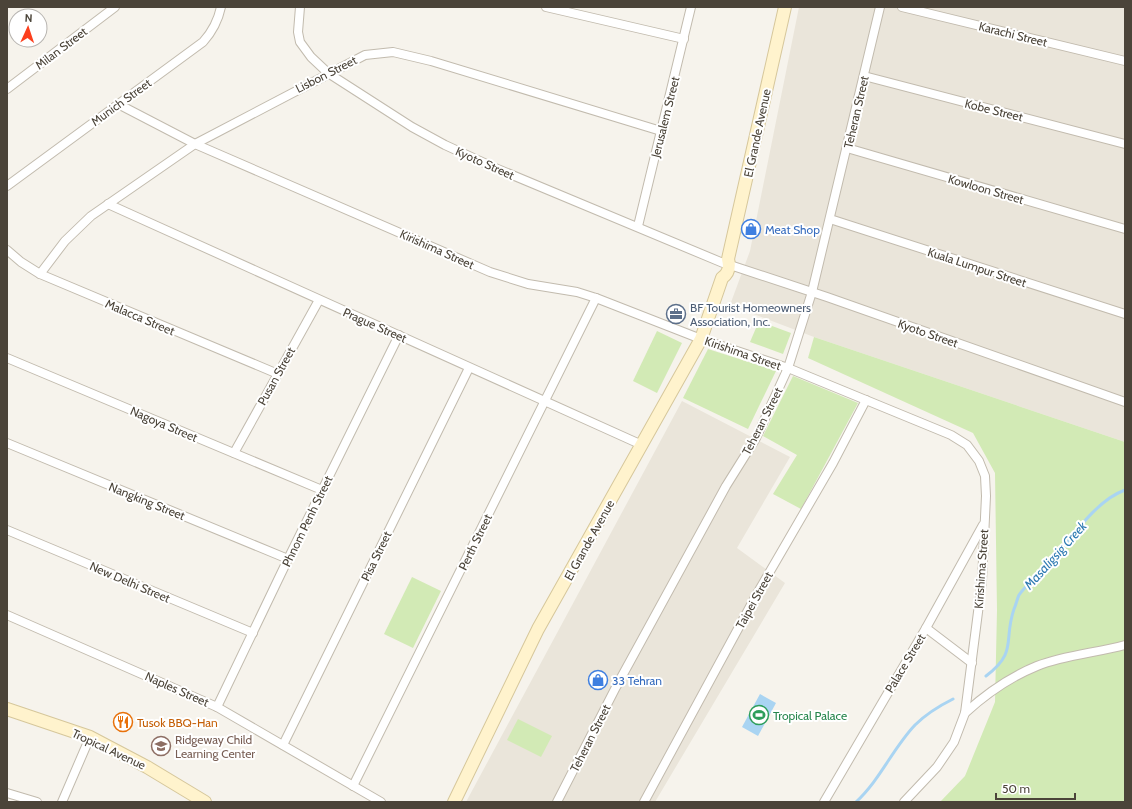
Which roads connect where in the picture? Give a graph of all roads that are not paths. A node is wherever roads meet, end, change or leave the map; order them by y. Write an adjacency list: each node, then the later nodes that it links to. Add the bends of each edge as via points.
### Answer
1 (115, 7): 13 (street, Milan Street)
2 (221, 7): 14 (street, Munich Street, via 212,32 203,42)
3 (300, 7): 11 (street, Kyoto Street, via 300,42 310,57)
4 (546, 7): 9 (street)
5 (690, 7): 9 (street, Jerusalem Street)
6 (785, 7): 25 (street, El Grande Avenue)
7 (880, 7): 12 (street, Teheran Street)
8 (902, 7): 10 (street, Karachi Street)
9 (684, 39): 15 (street, Jerusalem Street)
10 (1125, 61)
11 (328, 73): 15 (street, Lisbon Street, via 365,55 392,52 457,68); 16 (street, Lisbon Street); 22 (street, Kyoto Street, via 445,145 492,167)
12 (864, 76): 17 (street, Kobe Street); 18 (street, Teheran Street)
13 (7, 89)
14 (118, 104): 16 (street, Kirishima Street); 19 (street, Munich Street)
15 (661, 131): 22 (street, Jerusalem Street)
16 (195, 144): 20 (street, Lisbon Street); 28 (street, Kirishima Street, via 490,272 528,284 577,292)
17 (1125, 144)
18 (847, 148): 21 (street, Teheran Street); 23 (street, Kowloon Street)
19 (7, 186)
20 (108, 204): 26 (street, Lisbon Street, via 77,228); 29 (street, Prague Street)
21 (830, 219): 27 (street, Teheran Street); 30 (street, Kuala Lumpur Street)
22 (638, 226): 25 (street, Kyoto Street)
23 (1125, 229)
24 (7, 250): 26 (street, Malacca Street)
25 (727, 263): 27 (street, Kyoto Street); 32 (street, El Grande Avenue, via 727,274 722,278)
26 (40, 274): 36 (street, Malacca Street)
27 (812, 292): 35 (street, Teheran Street); 39 (street, Kyoto Street)
28 (596, 298): 32 (street, Kirishima Street); 38 (street, Perth Street)
29 (319, 300): 31 (street, Prague Street); 36 (street, Pusan Street)
30 (1125, 314)
31 (399, 335): 34 (street, Prague Street); 43 (street, Phnom Penh Street)
32 (701, 339): 35 (street, Kirishima Street); 41 (street, El Grande Avenue)
33 (7, 358): 42 (street, Nagoya Street)
34 (469, 368): 38 (street, Prague Street); 56 (street, Pisa Street)
35 (788, 368): 37 (street, Kirishima Street); 64 (street, Teheran Street, via 756,438 726,486 620,680)
36 (278, 374): 42 (street, Pusan Street)
37 (866, 400): 44 (street, Kirishima Street, via 951,435 967,445 979,461 985,476); 65 (street, Taipei Street)
38 (544, 401): 41 (street, Prague Street); 57 (street, Perth Street)
39 (1125, 402)
40 (7, 443): 46 (street, Nangking Street)
41 (642, 445): 63 (street, El Grande Avenue, via 538,629)
42 (234, 453): 43 (street, Nagoya Street)
43 (322, 490): 46 (street, Phnom Penh Street)
44 (984, 522): 48 (street, Palace Street); 51 (street, Kirishima Street, via 982,581)
45 (7, 530): 49 (street, New Delhi Street)
46 (288, 559): 49 (street, Phnom Penh Street)
47 (7, 615): 52 (street, Naples Street)
48 (926, 628): 51 (street); 66 (street, Palace Street)
49 (253, 633): 52 (street, Phnom Penh Street)
50 (1125, 645): 54 (street, via 1038,666 1005,682 982,697)
51 (972, 663): 54 (street, Kirishima Street)
52 (217, 707): 56 (street, Naples Street)
53 (7, 709): 55 (street, Tropical Avenue)
54 (965, 713): 67 (street, Kirishima Street, via 954,742 937,767)
55 (90, 737): 60 (street); 61 (street, Tropical Avenue)
56 (283, 745): 57 (street, Naples Street)
57 (353, 786): 62 (street, Naples Street)
58 (7, 793): 59 (street)
59 (38, 802)
60 (62, 802)
61 (205, 802)
62 (381, 802)
63 (454, 802)
64 (558, 802)
65 (644, 802)
66 (824, 802)
67 (904, 802)

